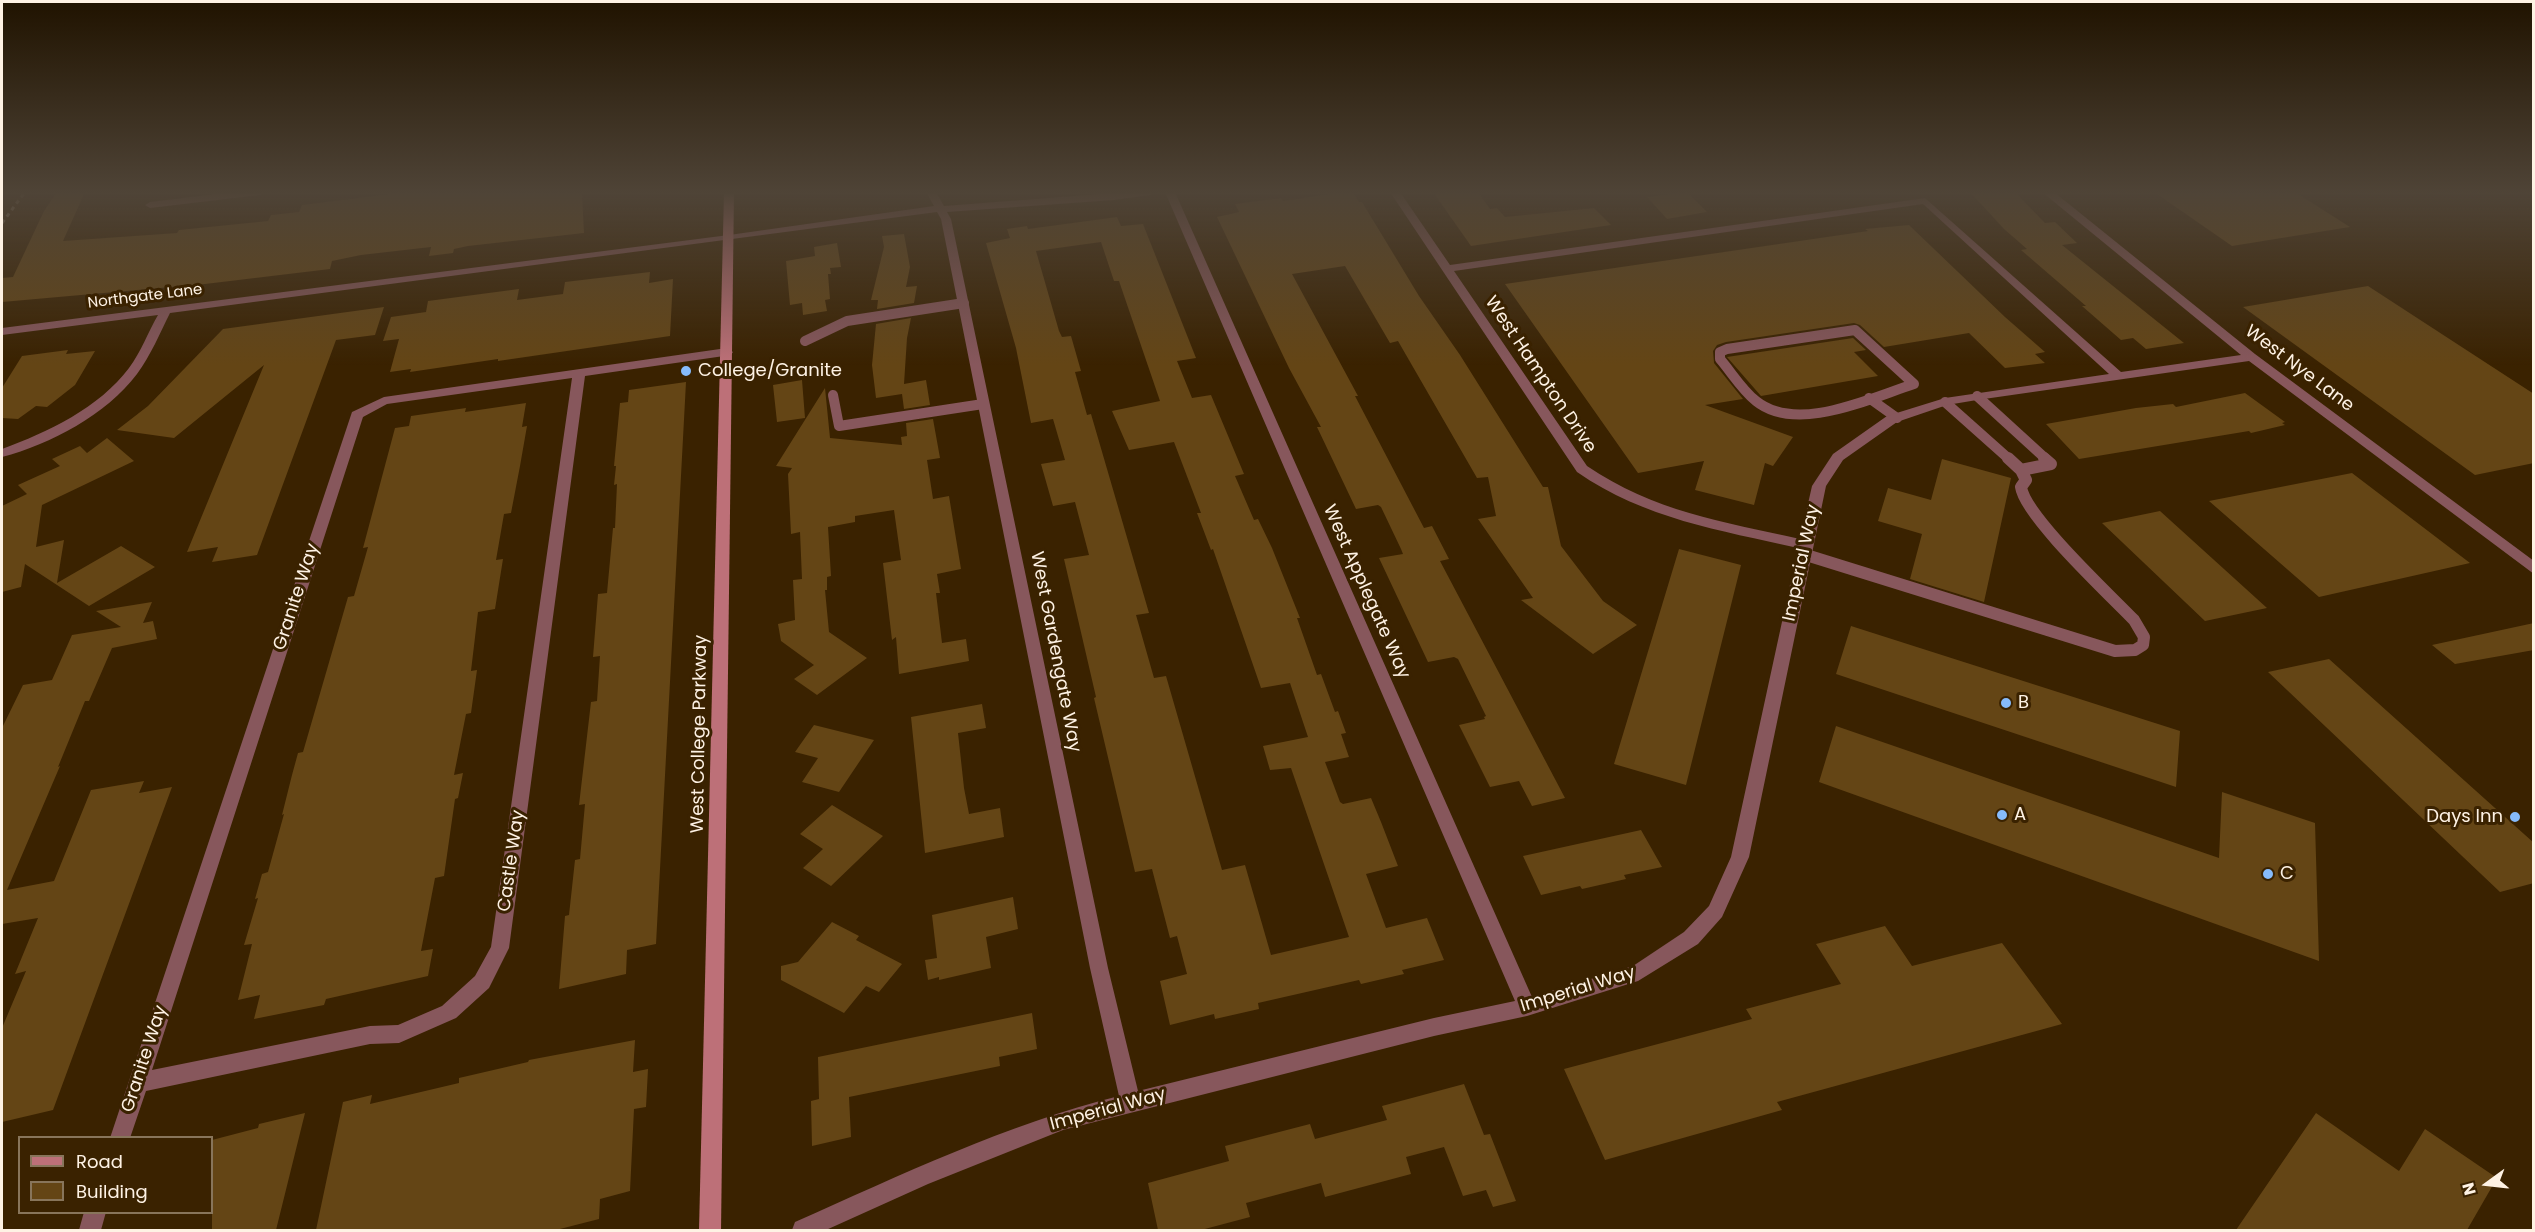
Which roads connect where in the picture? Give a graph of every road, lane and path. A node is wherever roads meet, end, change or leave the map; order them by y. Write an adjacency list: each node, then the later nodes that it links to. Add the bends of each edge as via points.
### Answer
1 (639, 249): 11 (street, Northgate Lane)
2 (729, 249): 14 (main road, West College Parkway)
3 (953, 249): 10 (street, West Gardengate Way)
4 (1195, 249): 28 (street, West Applegate Way)
5 (1434, 249): 9 (street, West Hampton Drive)
6 (1584, 249): 9 (street)
7 (1978, 249): 17 (street)
8 (2118, 249): 15 (street, West Nye Lane)
9 (1447, 269): 26 (street, West Hampton Drive, via 1582,469 1605,488 1640,504)
10 (964, 303): 13 (lane, via 847,321); 22 (street, West Gardengate Way)
11 (166, 310): 12 (street, Northgate Lane); 24 (street, via 133,372 106,398 60,429)
12 (2, 331)
13 (805, 341)
14 (727, 352): 16 (street, Granite Way); 34 (main road, West College Parkway)
15 (2251, 357): 17 (street, Imperial Way); 27 (street, West Nye Lane)
16 (579, 372): 29 (street, Granite Way, via 384,401 357,415); 29 (street, Castle Way, via 500,948 482,982 449,1012 399,1034 370,1035)
17 (2120, 377): 19 (street, Imperial Way)
18 (833, 395): 22 (lane, via 839,426)
19 (1977, 396): 21 (street, Imperial Way); 25 (lane, via 2051,464)
20 (1869, 398): 20 (lane, via 1807,417 1792,416 1758,402 1720,359 1720,352 1855,330 1914,384); 23 (lane)
21 (1944, 402): 23 (street, Imperial Way); 25 (lane)
22 (983, 404): 30 (street, West Gardengate Way, via 1099,968)
23 (1897, 418): 26 (street, Imperial Way, via 1838,457 1819,486)
24 (2, 453)
25 (2021, 470): 26 (lane, via 2026,480 2021,487 2022,495 2037,519 2134,620 2144,637 2143,645 2136,650 2115,651)
26 (1804, 549): 28 (street, Imperial Way, via 1740,857 1716,911 1691,938 1638,973)
27 (2534, 569)
28 (1527, 1007): 30 (street, Imperial Way)
29 (137, 1083): 31 (street, Granite Way)
30 (1131, 1103): 35 (street, Imperial Way, via 1063,1120 922,1176)
31 (120, 1136)
32 (94, 1214): 33 (street)
33 (90, 1230)
34 (710, 1230)
35 (803, 1230)

